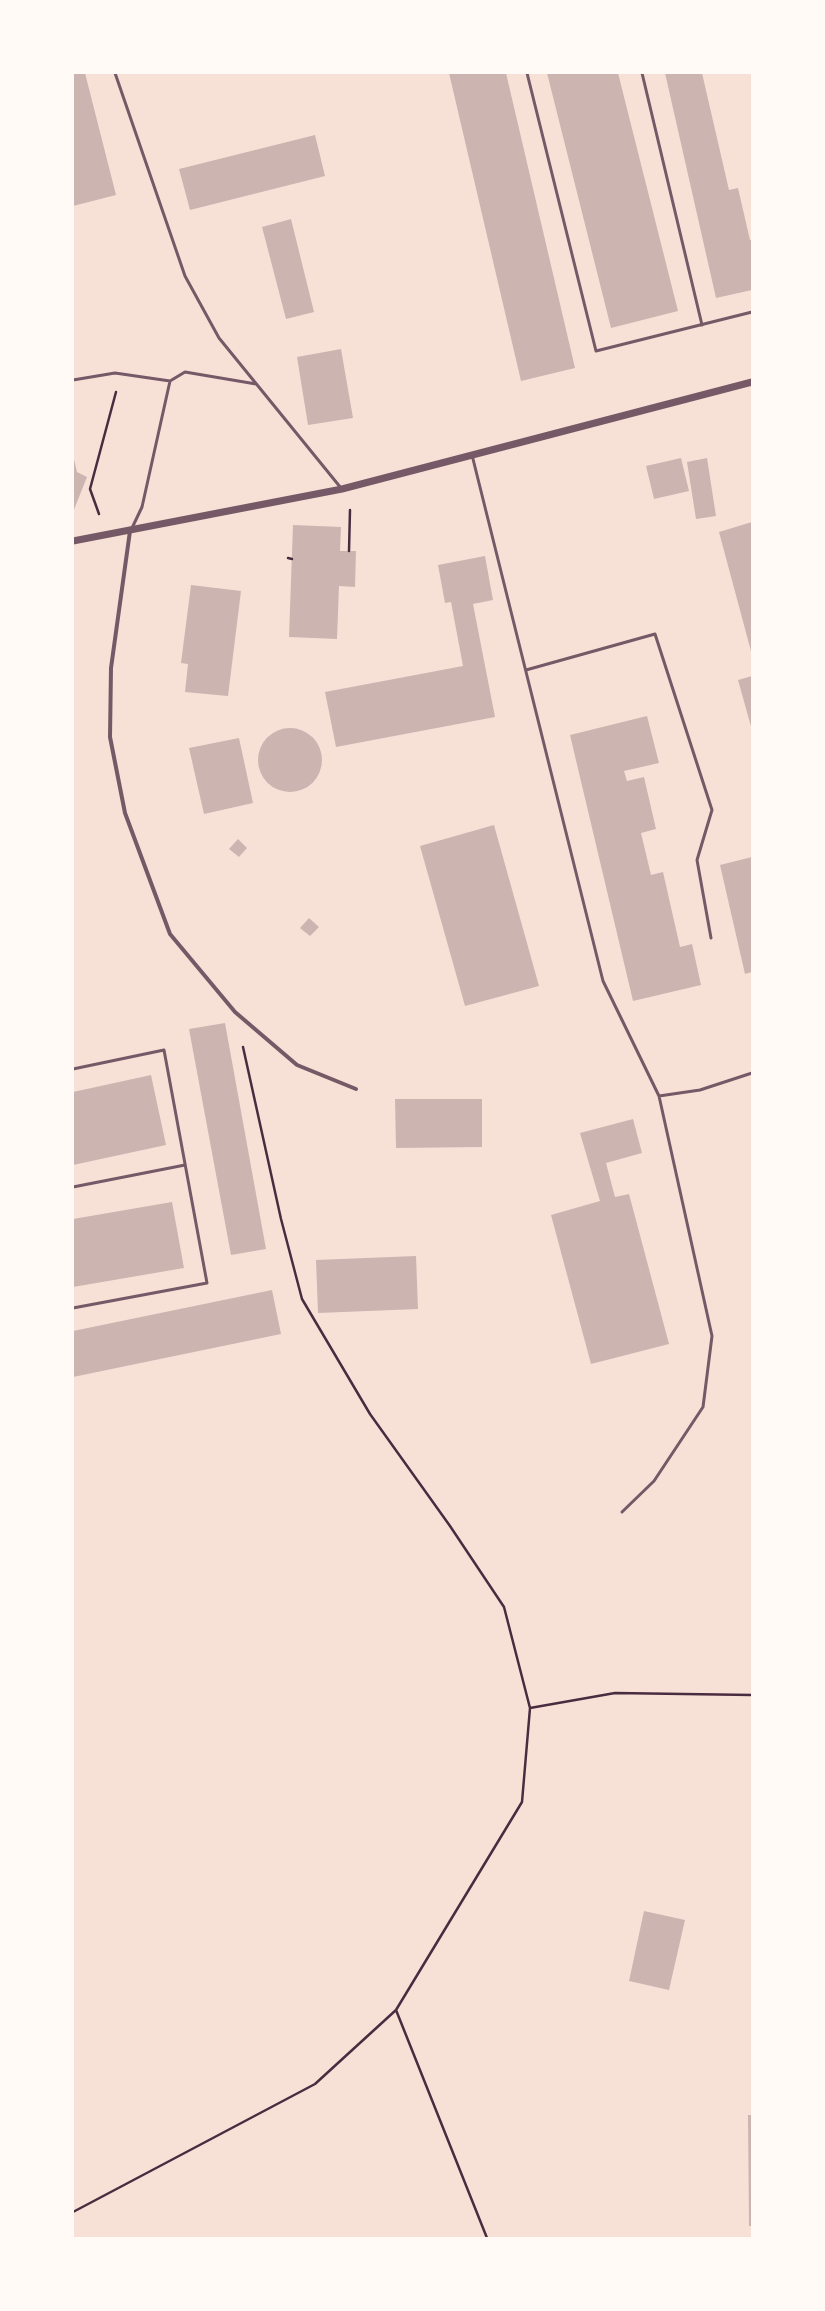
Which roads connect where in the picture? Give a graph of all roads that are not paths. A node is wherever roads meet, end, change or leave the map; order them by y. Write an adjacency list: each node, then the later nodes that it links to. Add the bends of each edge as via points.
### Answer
1 (115, 73): 9 (lane, via 185,276 219,338)
2 (527, 73): 5 (lane, via 596,351)
3 (642, 73): 5 (lane)
4 (752, 312): 5 (lane)
5 (702, 325)
6 (73, 380): 7 (lane, via 115,373)
7 (170, 381): 9 (lane, via 185,372); 12 (lane, via 142,507)
8 (752, 382): 10 (street)
9 (257, 384): 11 (lane)
10 (472, 455): 11 (street); 14 (lane)
11 (342, 489): 12 (street)
12 (130, 531): 13 (street); 18 (street, via 111,683 110,737 125,813 170,934 235,1012 297,1065)
13 (73, 541)
14 (526, 670): 15 (lane, via 655,634 712,810 697,860); 19 (lane, via 603,981)
15 (711, 938)
16 (73, 1069): 20 (lane, via 164,1050)
17 (752, 1073): 19 (lane, via 700,1090)
18 (356, 1089)
19 (659, 1096): 23 (lane, via 712,1336 703,1407 654,1481)
20 (185, 1165): 21 (lane); 22 (lane, via 207,1283)
21 (73, 1187)
22 (73, 1308)
23 (622, 1512)

